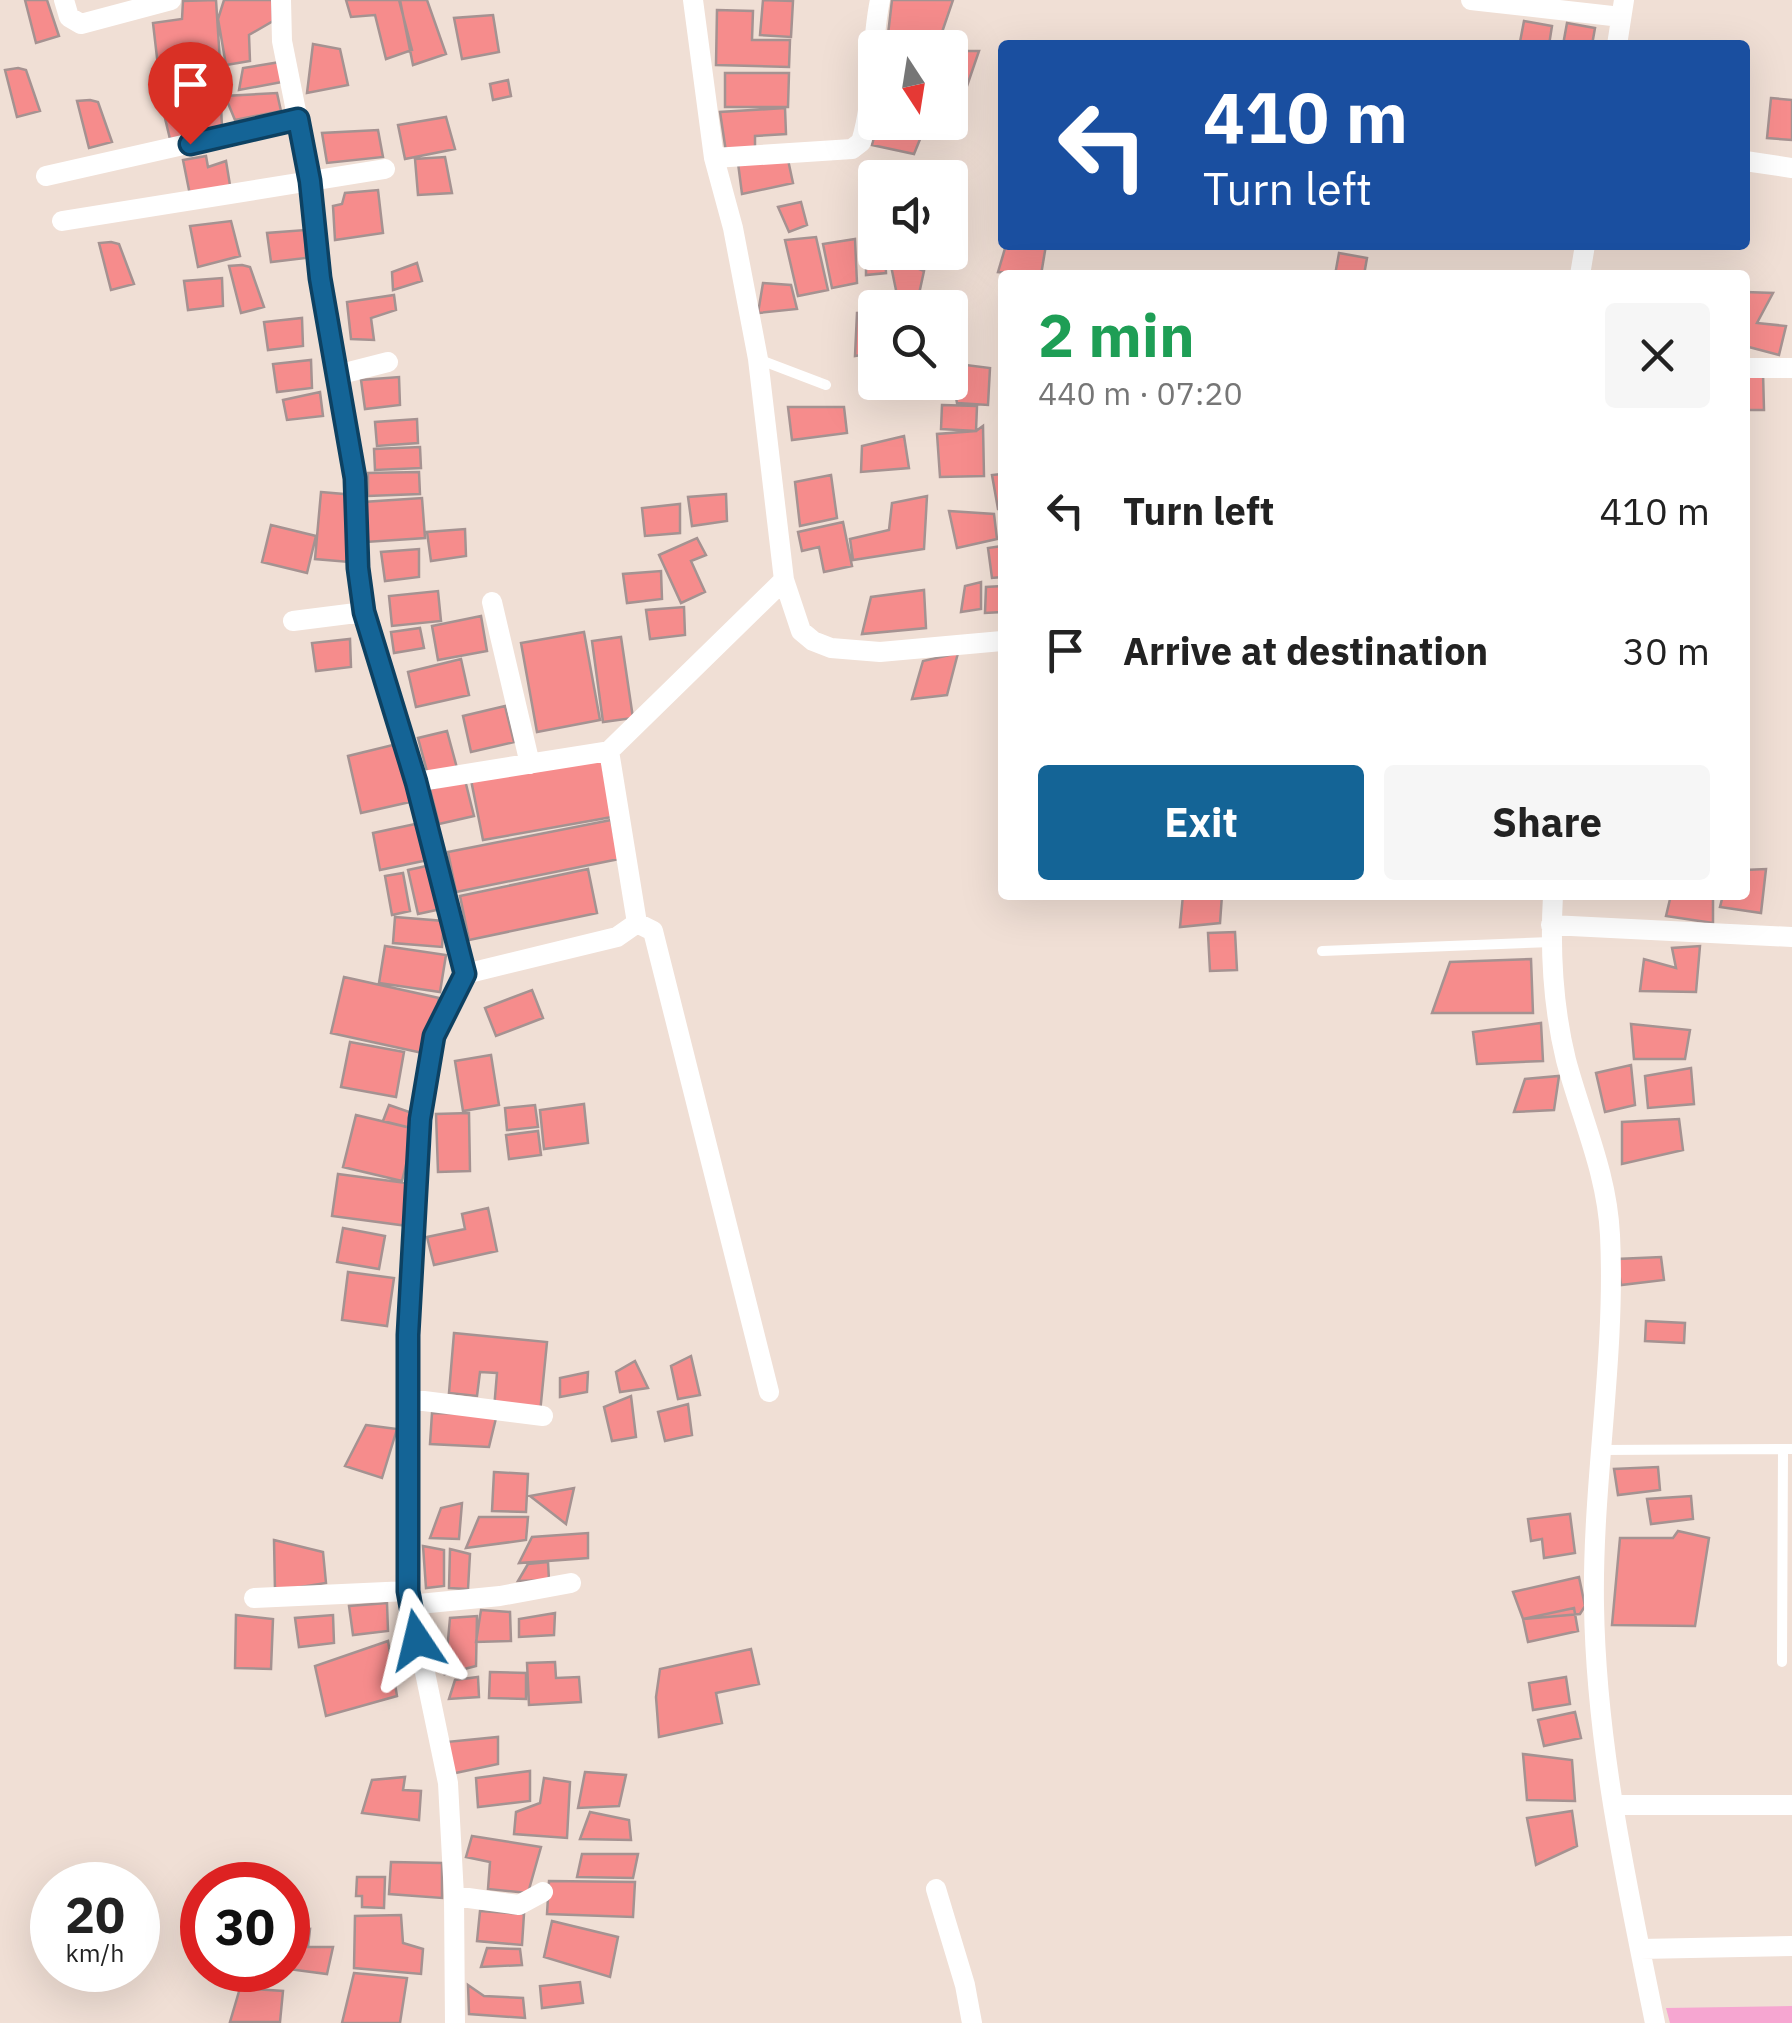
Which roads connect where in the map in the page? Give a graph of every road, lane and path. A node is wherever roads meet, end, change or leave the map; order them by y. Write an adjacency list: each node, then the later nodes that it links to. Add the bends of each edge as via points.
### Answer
1 (64, 0): 2 (street, via 69,16 81,24)
2 (172, 0)
3 (280, 0): 9 (street)
4 (693, 0): 10 (street)
5 (880, 0): 10 (street, via 861,142 852,149)
6 (1471, 0): 7 (street)
7 (1622, 9): 8 (street)
8 (1619, 40)
9 (298, 119): 14 (street); 15 (street)
10 (714, 158): 17 (street)
11 (1750, 163): 13 (street)
12 (384, 168): 15 (street)
13 (1792, 168)
14 (46, 176)
15 (310, 181): 16 (street); 21 (street)
16 (62, 221)
17 (758, 359): 22 (lane); 23 (street)
18 (388, 362): 21 (street)
19 (1750, 368): 20 (street)
20 (1792, 368)
21 (336, 375): 25 (street, via 355,478)
22 (826, 384)
23 (784, 580): 27 (street, via 801,631 832,648 880,652); 28 (street)
24 (492, 602): 29 (street)
25 (364, 612): 26 (street); 30 (street)
26 (294, 621)
27 (998, 641)
28 (609, 751): 29 (street); 32 (street)
29 (530, 764): 30 (street)
30 (416, 782): 36 (street)
31 (1553, 900): 33 (street)
32 (636, 924): 36 (street, via 616,937); 37 (street, via 653,932)
33 (1552, 933): 34 (street); 35 (lane); 41 (street, via 1558,1024 1606,1186 1610,1347)
34 (1792, 937)
35 (1322, 951)
36 (465, 974): 38 (street, via 434,1036 424,1088)
37 (770, 1392)
38 (408, 1399): 39 (street); 44 (street)
39 (543, 1416)
40 (1787, 1448): 41 (lane); 45 (lane)
41 (1600, 1450): 46 (street, via 1597,1698)
42 (571, 1582): 44 (street, via 500,1596)
43 (254, 1598): 44 (street)
44 (408, 1598): 50 (street, via 448,1782)
45 (1782, 1662)
46 (1614, 1804): 47 (street); 52 (street)
47 (1792, 1804)
48 (936, 1889): 54 (street)
49 (543, 1892): 50 (street, via 519,1905)
50 (454, 1896): 53 (street)
51 (1792, 1946): 52 (street)
52 (1640, 1949): 55 (street)
53 (455, 2023)
54 (972, 2023)
55 (1655, 2023)

